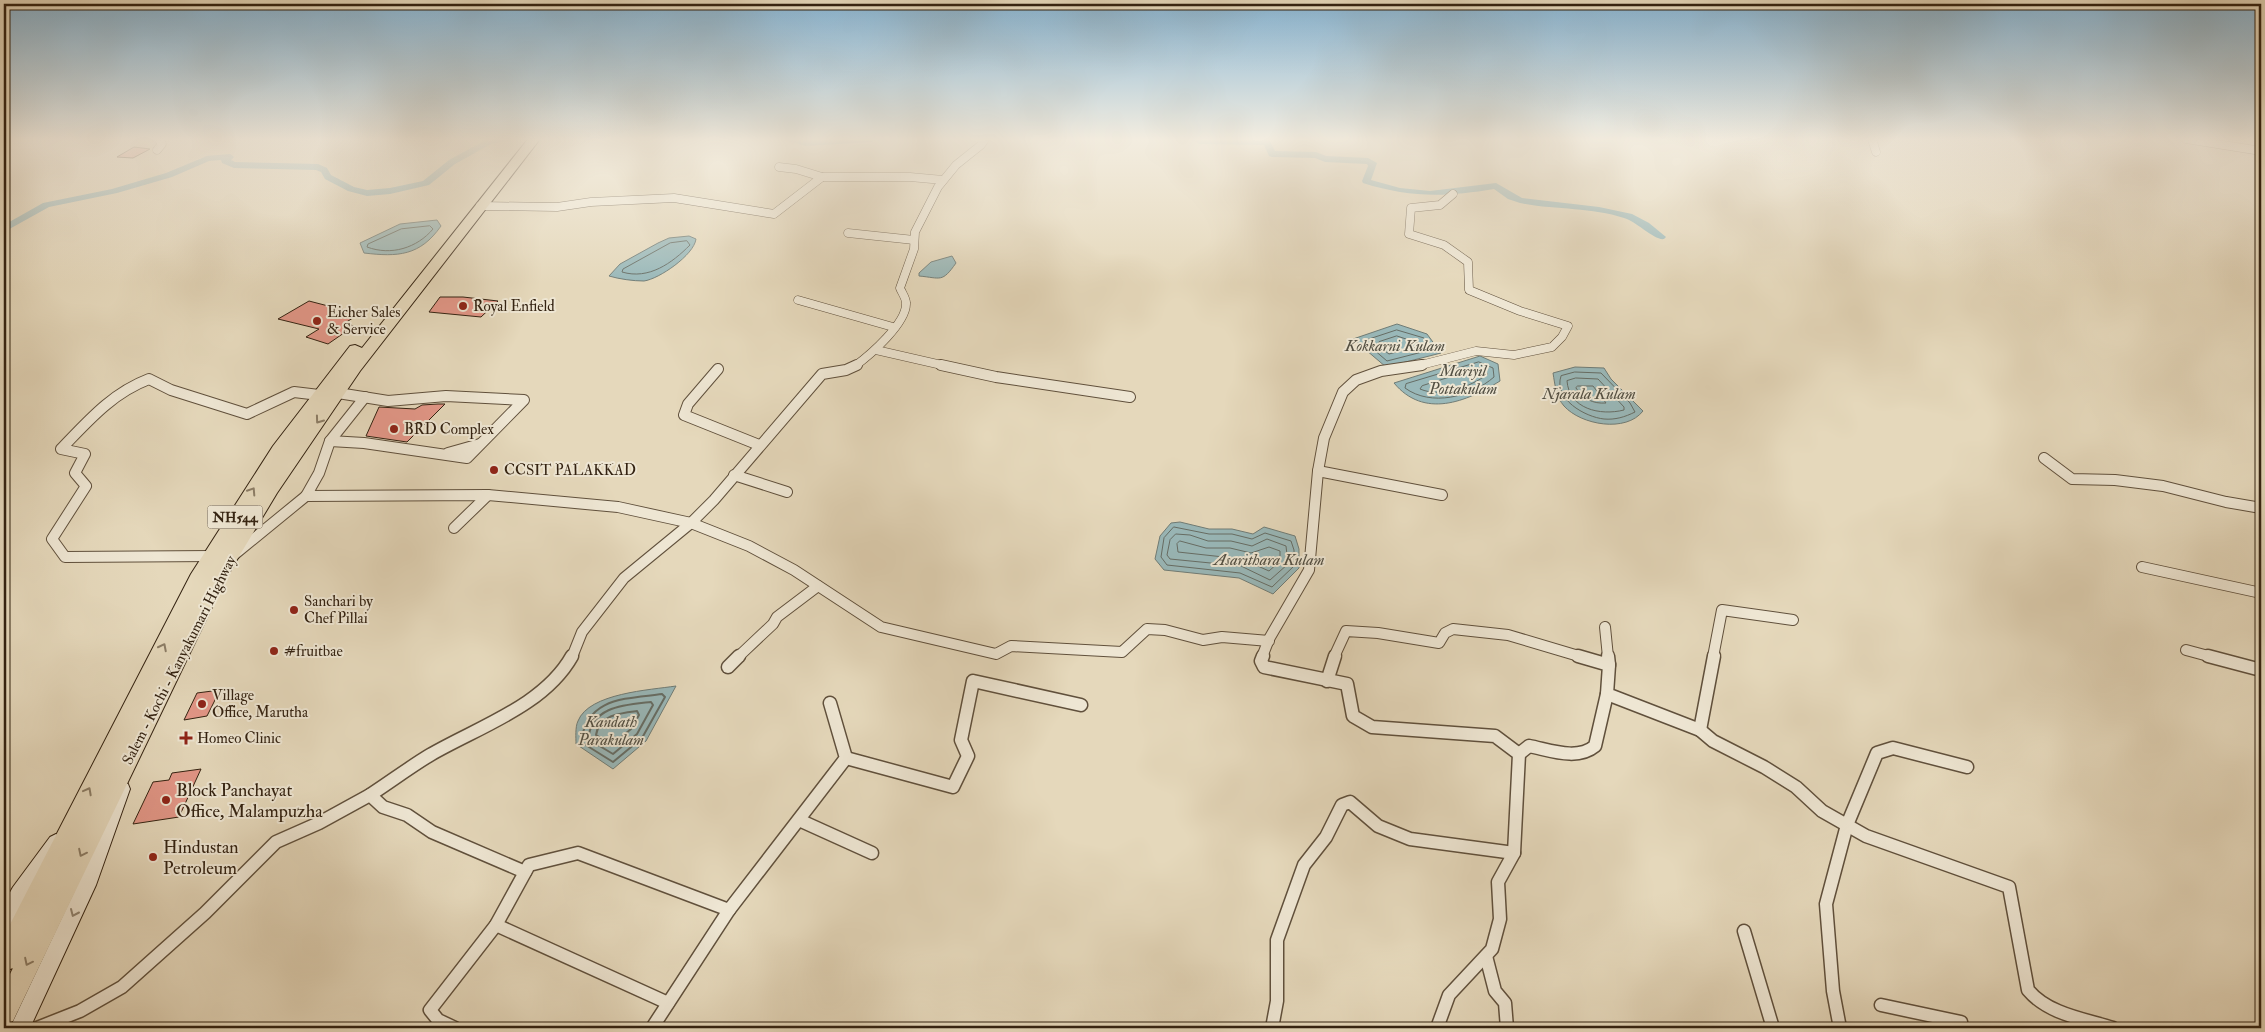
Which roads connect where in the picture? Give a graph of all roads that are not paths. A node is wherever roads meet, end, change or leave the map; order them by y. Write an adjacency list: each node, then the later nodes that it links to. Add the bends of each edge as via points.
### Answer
1 (488, 187): 14 (highway, Salem - Kochi - Kanyakumari Highway / NH544)
2 (493, 187): 6 (highway, Salem - Kochi - Kanyakumari Highway / NH544)
3 (810, 187): 6 (street, via 774,214 674,198 557,207)
4 (938, 187): 8 (street)
5 (1453, 194): 20 (street, via 1447,203 1440,206 1411,208 1409,234 1444,245 1468,262 1469,290 1568,326 1552,347 1534,352 1514,355 1476,351 1404,369 1381,371 1356,380 1334,407)
6 (480, 206): 13 (highway, Salem - Kochi - Kanyakumari Highway / NH544)
7 (848, 234): 8 (street)
8 (914, 240): 10 (street, via 900,288 906,302 904,312)
9 (798, 300): 10 (street)
10 (893, 327): 11 (street)
11 (876, 350): 16 (street, via 996,378); 18 (street, via 848,370 822,374)
12 (718, 369): 18 (street, via 688,404 684,416)
13 (338, 393): 15 (street); 29 (highway, Salem - Kochi - Kanyakumari Highway / NH544, one-way to 29)
14 (319, 395): 29 (highway, Salem - Kochi - Kanyakumari Highway / NH544, one-way to 14, via 279,450); 29 (street, via 294,392 247,414 171,390 149,379 126,388 105,404 61,449 85,454 75,473 86,486 58,523 52,539 65,557)
15 (366, 397): 17 (street); 17 (street, via 388,401 463,396 524,400 481,444 444,455 364,443)
16 (1130, 398)
17 (330, 442): 24 (street, via 319,473)
18 (759, 444): 21 (street)
19 (2044, 458): 26 (street, via 2072,479 2163,486)
20 (1318, 471): 23 (street); 37 (street, via 1309,570)
21 (734, 475): 22 (street); 27 (street)
22 (787, 492)
23 (1442, 494)
24 (306, 496): 25 (street); 29 (street)
25 (488, 496): 27 (street, via 618,507); 28 (street)
26 (2261, 508)
27 (691, 523): 33 (street, via 749,546); 51 (street, via 624,578 582,632 562,674 539,693 430,755)
28 (454, 528)
29 (221, 557): 31 (highway, Salem - Kochi - Kanyakumari Highway / NH544); 32 (highway, Salem - Kochi - Kanyakumari Highway / NH544)
30 (2142, 567): 34 (street)
31 (217, 577): 32 (highway); 47 (highway, Salem - Kochi - Kanyakumari Highway / NH544)
32 (198, 579): 52 (highway, Salem - Kochi - Kanyakumari Highway / NH544, one-way to 32)
33 (818, 586): 37 (street, via 881,627 996,654 1011,646 1122,652 1147,629 1203,640 1222,637); 40 (street, via 777,617)
34 (2261, 593)
35 (1793, 620): 46 (street, via 1722,610)
36 (1605, 627): 39 (street)
37 (1269, 641): 42 (street, via 1261,661 1264,667)
38 (2186, 650): 41 (street)
39 (1609, 666): 42 (street, via 1508,635 1453,629 1439,643 1346,631); 43 (street)
40 (728, 667)
41 (2261, 670)
42 (1327, 681): 48 (street, via 1346,684 1353,716 1372,727 1495,736)
43 (1607, 694): 46 (street); 48 (street, via 1596,746 1592,750 1577,754 1529,746)
44 (830, 703): 49 (street)
45 (1081, 705): 49 (street, via 972,681 961,740 968,756 953,787)
46 (1700, 730): 54 (street, via 1712,741 1796,787 1822,811)
47 (132, 752): 66 (highway, Salem - Kochi - Kanyakumari Highway / NH544, one-way to 66); 67 (street, one-way to 67, via 87,885)
48 (1519, 754): 56 (street)
49 (846, 758): 53 (street)
50 (1966, 767): 54 (street, via 1893,748 1877,753)
51 (370, 795): 57 (street, via 383,807 407,815 432,832); 68 (street, via 276,842 205,913 122,988 80,1011)
52 (77, 812): 59 (street, via 19,893); 63 (highway, Salem - Kochi - Kanyakumari Highway / NH544)
53 (799, 820): 55 (street); 58 (street)
54 (1847, 825): 75 (street, via 1826,904 1833,991); 77 (street, via 1866,836 2009,888 2028,990 2033,999)
55 (872, 852)
56 (1514, 852): 62 (street, via 1498,882 1500,919 1492,949); 71 (street, via 1410,838 1378,826 1350,802 1342,805 1326,837 1304,865 1277,940 1277,1001)
57 (525, 872): 58 (street, via 529,865 578,853); 60 (street)
58 (729, 910): 64 (street)
59 (4, 920)
60 (496, 925): 64 (street); 69 (street, via 430,1010 438,1020)
61 (1744, 931): 74 (street)
62 (1486, 956): 72 (street, via 1449,995); 73 (street, via 1496,991 1505,1003)
63 (4, 960)
64 (668, 1003): 70 (street)
65 (1881, 1005): 76 (street, via 1961,1022)
66 (4, 1012)
67 (20, 1028)
68 (37, 1028)
69 (455, 1028)
70 (652, 1028)
71 (1272, 1028)
72 (1437, 1028)
73 (1507, 1028)
74 (1773, 1028)
75 (1840, 1028)
76 (1962, 1028)
77 (2113, 1028)

